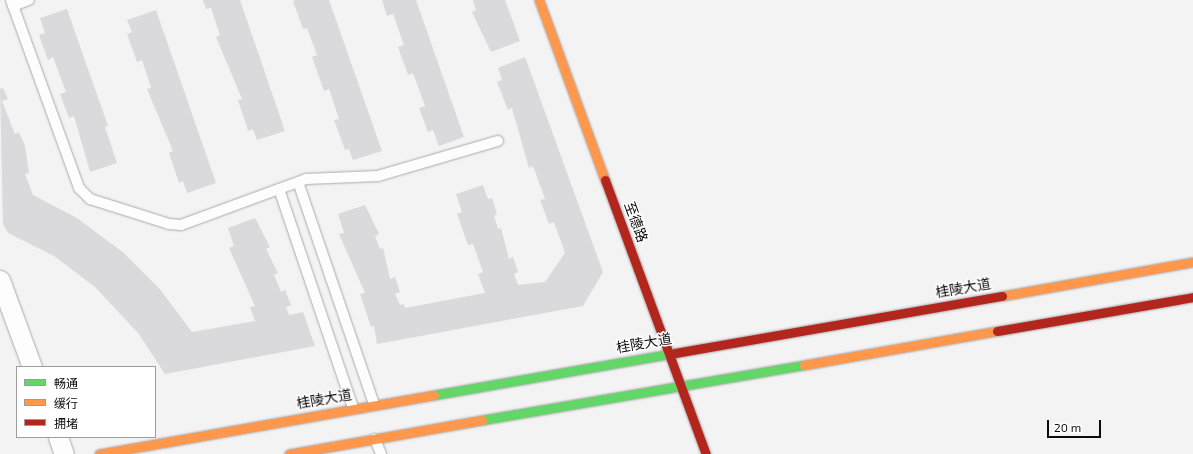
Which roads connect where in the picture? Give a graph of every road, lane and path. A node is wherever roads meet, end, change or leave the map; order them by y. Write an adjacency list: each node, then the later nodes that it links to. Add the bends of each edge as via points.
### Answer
1 (29, 0): 3 (lane)
2 (539, 0): 10 (main road, 至德路)
3 (12, 3): 6 (lane, via 79,188 90,199 181,225)
4 (498, 141): 5 (lane, via 378,176 327,176)
5 (298, 182): 6 (lane); 13 (lane)
6 (279, 189): 14 (lane)
7 (1193, 262): 10 (main road, 桂陵大道)
8 (0, 280): 11 (street)
9 (1193, 297): 12 (main road)
10 (669, 353): 12 (main road, 至德路); 13 (main road, 桂陵大道)
11 (32, 366)
12 (681, 386): 16 (main road); 21 (main road, 至德路)
13 (374, 404): 14 (main road, 桂陵大道)
14 (353, 408): 18 (main road, 桂陵大道)
15 (58, 438): 17 (street)
16 (375, 439): 19 (main road); 20 (lane)
17 (64, 454)
18 (99, 454)
19 (289, 454)
20 (381, 454)
21 (706, 454)

